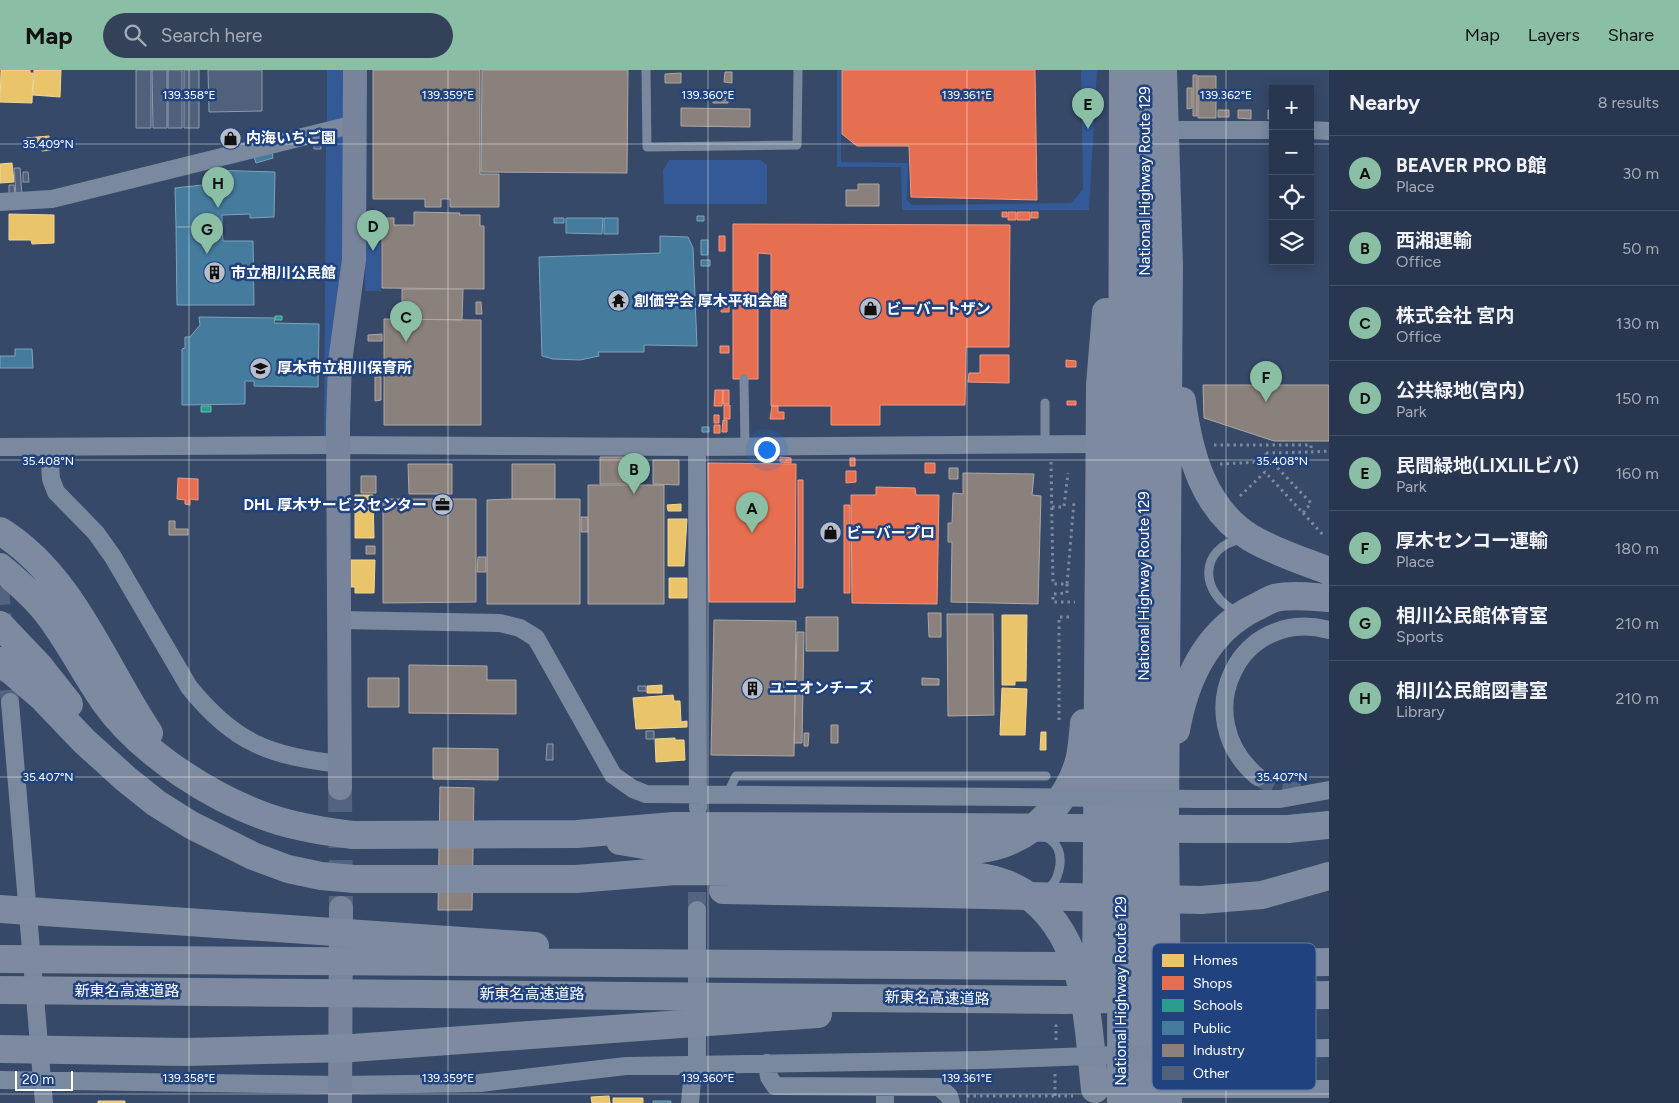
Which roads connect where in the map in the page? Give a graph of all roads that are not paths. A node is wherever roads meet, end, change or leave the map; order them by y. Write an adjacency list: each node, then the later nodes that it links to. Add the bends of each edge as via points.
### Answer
1 (355, 70): 7 (street)
2 (646, 70): 3 (lane, via 647,147 797,145)
3 (798, 70)
4 (1123, 70): 12 (highway, National Highway Route 129)
5 (1145, 70): 85 (highway, National Highway Route 129)
6 (1163, 70): 8 (highway)
7 (355, 124): 13 (street, via 52,199); 18 (street, via 354,260 340,362)
8 (1166, 130): 9 (street); 14 (highway)
9 (1269, 130)
10 (1314, 130): 11 (street)
11 (1329, 130)
12 (1122, 131): 17 (highway, via 1100,385); 84 (highway, National Highway Route 129)
13 (0, 202)
14 (1169, 266): 25 (highway, via 1190,447 1206,488 1219,509); 45 (highway)
15 (744, 379): 22 (lane)
16 (1045, 403): 23 (lane)
17 (1099, 444): 23 (street); 28 (highway)
18 (338, 445): 20 (street); 21 (street); 31 (street)
19 (0, 447): 20 (street)
20 (49, 447): 36 (street, via 51,479 56,492 96,533 113,557 199,700 252,743 297,759)
21 (697, 447): 22 (street); 44 (street)
22 (745, 447): 23 (street)
23 (1048, 451)
24 (0, 531): 37 (highway, via 28,552 52,577 138,716)
25 (1250, 537): 27 (highway); 30 (lane, via 1231,541 1218,550 1209,576 1213,594 1225,606)
26 (0, 567): 37 (highway, via 44,610 104,702 148,747)
27 (1329, 571)
28 (1097, 580): 47 (highway, via 1080,758 1067,791); 79 (highway)
29 (1329, 598): 30 (highway, via 1274,598)
30 (1242, 614): 45 (highway, via 1210,642 1192,673 1180,710)
31 (339, 620): 36 (street); 44 (street, via 500,622 520,628 536,638 613,775 633,790)
32 (0, 625): 40 (highway, via 40,666)
33 (1329, 630): 39 (street, via 1306,627 1277,632 1248,651 1230,678 1224,700 1226,730 1240,760)
34 (0, 661): 40 (highway)
35 (10, 702): 73 (street)
36 (339, 764): 41 (street)
37 (183, 773): 48 (highway, via 230,801 278,820 320,831 353,835)
38 (1046, 776): 43 (lane, via 736,776)
39 (1258, 777)
40 (126, 779): 50 (highway, via 191,825 253,856 288,869 354,879)
41 (340, 788)
42 (1329, 790): 43 (street, bridge, via 1280,799)
43 (727, 796): 44 (street)
44 (697, 802)
45 (1165, 822): 55 (highway)
46 (1329, 825): 48 (highway, bridge, via 1288,829 674,826)
47 (1031, 831): 48 (highway, via 1005,843 978,850 945,852 674,850); 51 (lane, via 1051,839 1058,849 1060,865 1050,887 1038,892)
48 (576, 834)
49 (1329, 876): 50 (highway, bridge, via 1262,895 1201,900 670,889)
50 (576, 879): 51 (highway, via 676,871 946,873 975,876)
51 (1023, 892): 79 (highway, via 1061,931 1082,981)
52 (341, 908): 77 (street)
53 (0, 909): 60 (highway, bridge, via 555,948 887,954)
54 (697, 910): 71 (street)
55 (1166, 943)
56 (0, 959): 60 (highway, 新東名高速道路, bridge)
57 (1316, 962): 58 (highway, bridge)
58 (1329, 962)
59 (1152, 965): 60 (highway, bridge)
60 (1063, 966)
61 (0, 990): 65 (highway, 新東名高速道路, bridge)
62 (1329, 995): 63 (highway, bridge)
63 (1316, 996)
64 (1152, 1004): 65 (highway, bridge)
65 (1060, 1008): 68 (highway, bridge, via 711,1020 352,1048 185,1052)
66 (1316, 1048): 67 (street, bridge)
67 (1329, 1048)
68 (0, 1049)
69 (1152, 1054): 70 (street, bridge)
70 (767, 1063): 71 (street); 78 (street, via 769,1077 776,1086)
71 (697, 1064): 77 (street, via 626,1066 480,1083); 83 (street, via 693,1069)
72 (0, 1080): 73 (street)
73 (42, 1081): 77 (street); 82 (street)
74 (1329, 1089): 76 (street)
75 (1306, 1090): 80 (street)
76 (1316, 1090)
77 (340, 1094)
78 (885, 1095): 81 (street, via 939,1087)
79 (1088, 1096)
80 (1168, 1096)
81 (950, 1100)
82 (44, 1103)
83 (690, 1103)
84 (1121, 1103)
85 (1144, 1103)

